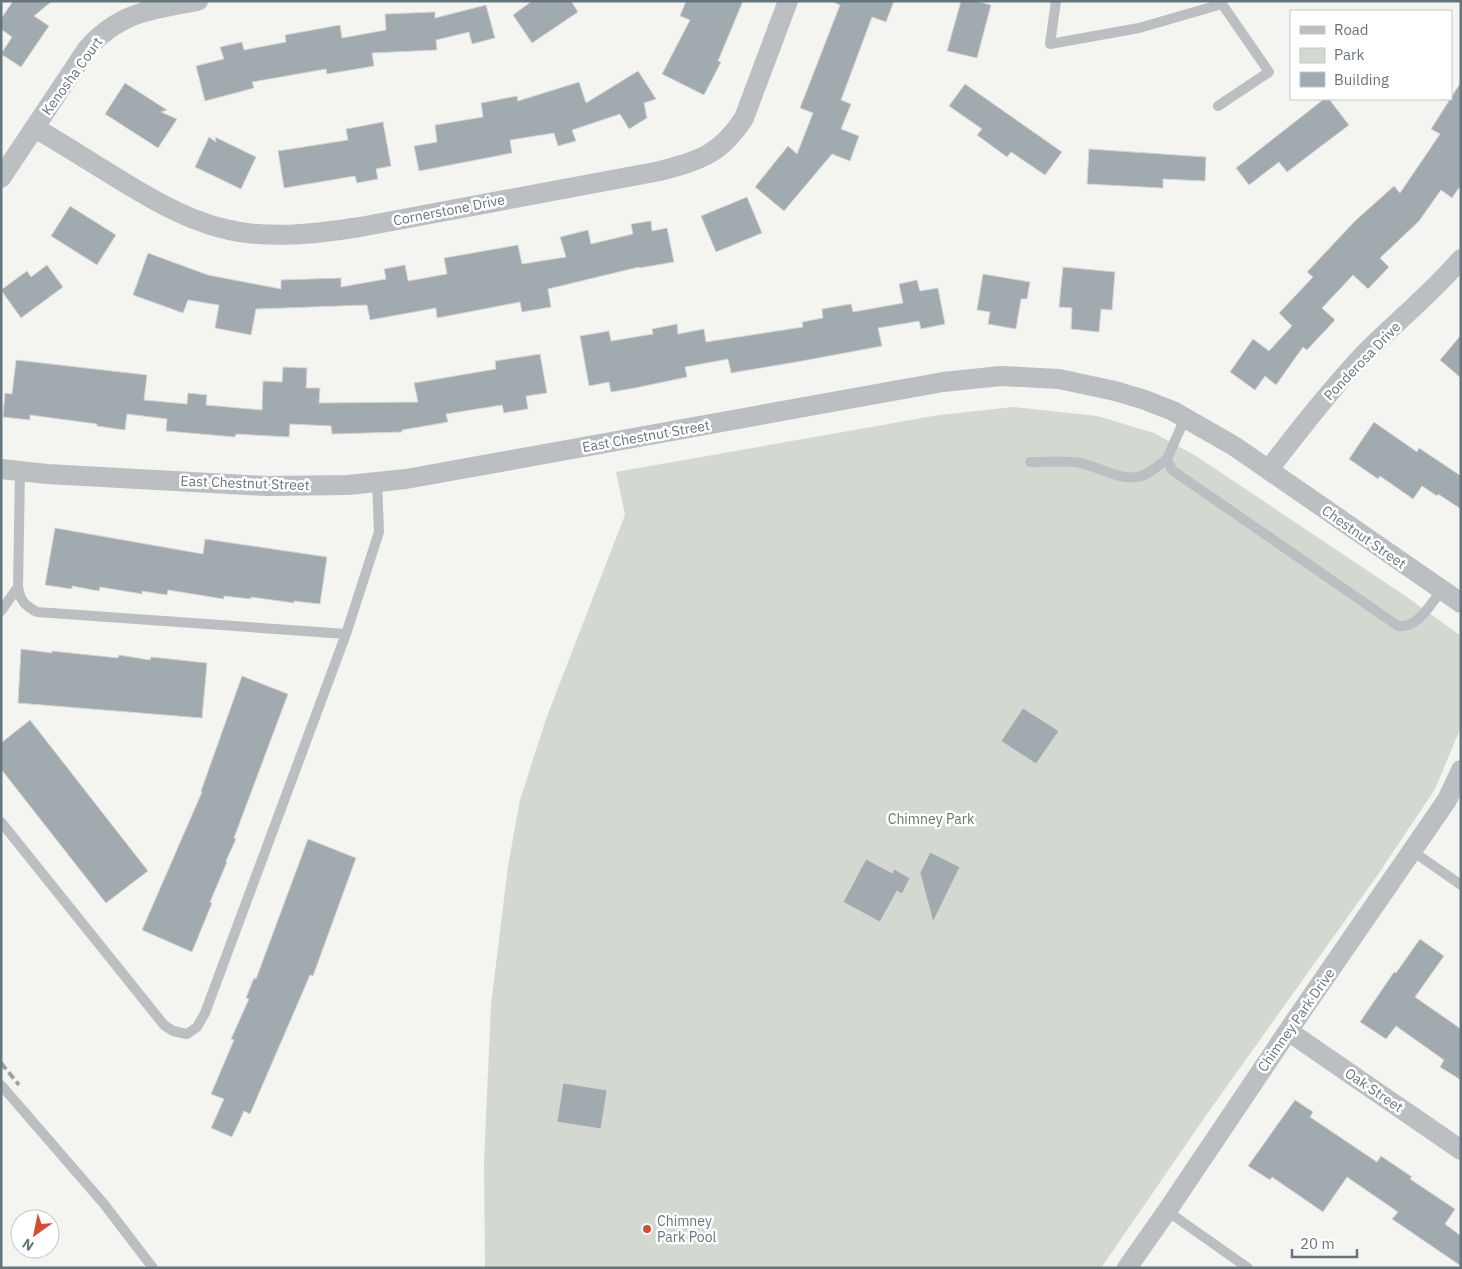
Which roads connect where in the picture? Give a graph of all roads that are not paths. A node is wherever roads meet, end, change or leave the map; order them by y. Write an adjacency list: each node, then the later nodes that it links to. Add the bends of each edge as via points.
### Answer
1 (198, 1): 6 (street, Kenosha Court, via 138,14 119,21 99,35)
2 (788, 1): 6 (street, Cornerstone Drive, via 744,118 732,136 711,154 660,171 360,227 281,235 246,233 202,223 145,195)
3 (1056, 1): 4 (lane, via 1050,44 1139,28)
4 (1221, 3): 5 (lane, via 1269,72)
5 (1218, 106)
6 (35, 128): 7 (street, Kenosha Court)
7 (1, 178)
8 (1461, 259): 12 (street, Ponderosa Drive, via 1336,384)
9 (1185, 418): 10 (lane); 12 (street, East Chestnut Street); 14 (street, East Chestnut Street, via 1115,391 1059,380 1001,376 943,382)
10 (1167, 459): 11 (lane, via 1139,478 1111,474 1081,464); 16 (lane, via 1172,470 1398,626 1410,625 1417,620)
11 (1030, 462)
12 (1269, 469): 16 (street, Chestnut Street)
13 (10, 470): 14 (street, East Chestnut Street, via 267,486); 15 (lane)
14 (377, 482): 19 (lane, via 379,532)
15 (18, 587): 18 (lane); 19 (lane, via 20,597 28,607 38,612)
16 (1442, 590): 17 (street, Chestnut Street)
17 (1461, 603)
18 (1, 611)
19 (346, 634): 21 (lane, via 205,1013 197,1028 187,1034 164,1025)
20 (1461, 770): 22 (street, Chimney Park Drive, via 1447,800)
21 (1, 822)
22 (1412, 851): 23 (lane); 24 (street, Chimney Park Drive)
23 (1461, 885)
24 (1288, 1031): 26 (street, Oak Street); 27 (street, Chimney Park Drive)
25 (1, 1085): 28 (lane, via 104,1204)
26 (1461, 1150)
27 (1167, 1211): 29 (street, Chimney Park Drive); 30 (lane)
28 (153, 1268)
29 (1127, 1268)
30 (1248, 1268)

